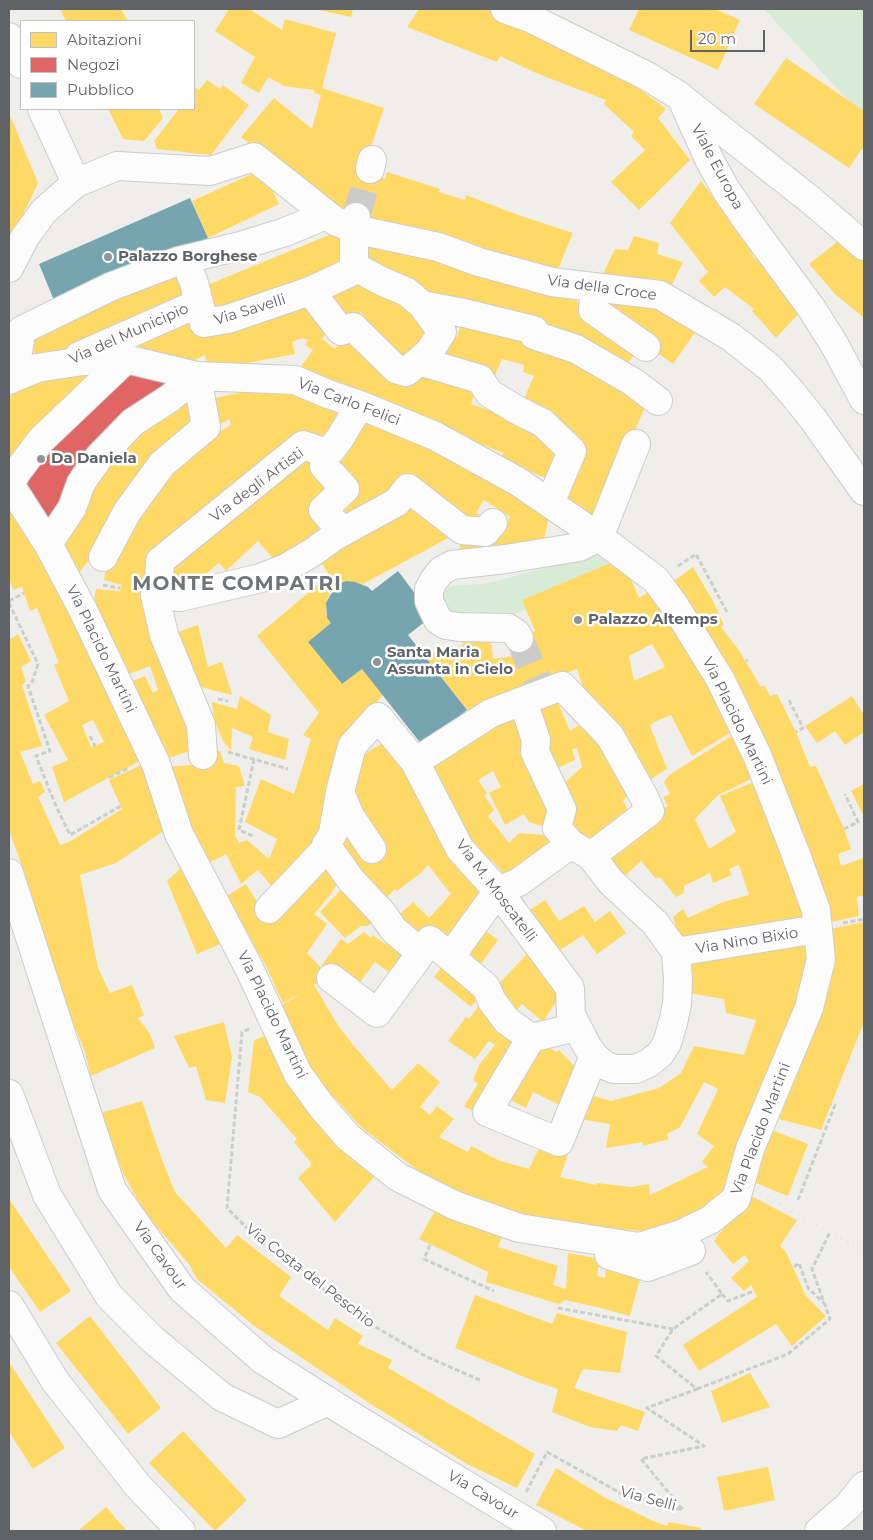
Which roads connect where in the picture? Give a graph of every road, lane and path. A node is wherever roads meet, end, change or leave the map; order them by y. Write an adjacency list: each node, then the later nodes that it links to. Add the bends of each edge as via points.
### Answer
1 (505, 9): 4 (street, via 530,18 638,72)
2 (9, 37): 3 (street)
3 (20, 62)
4 (681, 97): 9 (street); 23 (street, Viale Europa, via 726,190 812,309)
5 (42, 110): 6 (street)
6 (76, 183): 7 (street, Via della Croce, via 117,166 210,171 254,157); 12 (street, via 44,210)
7 (326, 215): 8 (street, Via della Croce, via 335,221); 10 (street, via 249,244)
8 (355, 223): 11 (street); 13 (street, Via della Croce, via 552,282)
9 (864, 246)
10 (184, 260): 15 (street, Via Savelli); 22 (street, via 110,287 22,330)
11 (354, 266): 14 (street, Via Savelli, via 351,272); 16 (street, via 407,292)
12 (9, 268)
13 (595, 287): 17 (street, via 592,310); 29 (street, Via della Croce, via 660,296 737,342 770,368 793,394)
14 (310, 291): 15 (street, Via Savelli, via 228,319 204,323); 19 (street, via 342,331 353,327 396,369 406,372)
15 (199, 303): 20 (street, Via del Municipio)
16 (422, 305): 19 (street, via 442,332); 24 (street, via 534,330 534,335 576,349 633,382)
17 (646, 347)
18 (126, 359): 20 (street, Via Carlo Felici); 21 (street, Via Carlo Felici); 28 (street, via 54,427)
19 (419, 361): 30 (street, via 480,380 489,393 543,423 572,451)
20 (59, 365): 22 (street, Via Carlo Felici, via 37,368)
21 (197, 376): 25 (street, Via Carlo Felici, via 295,380); 35 (street, via 133,422 99,457 81,483 65,520); 37 (street, via 206,427 162,464 127,512)
22 (11, 379)
23 (864, 400)
24 (658, 401)
25 (360, 405): 30 (street, Via Carlo Felici, via 435,436); 41 (street, Via degli Artisti, via 331,450 324,452 303,445 160,561)
26 (636, 444): 34 (street)
27 (324, 466): 33 (street, via 345,490 323,510)
28 (9, 484): 35 (street, Via Placido Martini)
29 (864, 491)
30 (550, 503): 34 (street, Via Carlo Felici)
31 (493, 522): 32 (street, via 485,532 462,530)
32 (454, 524): 33 (street, via 408,488 397,502); 38 (street)
33 (343, 532): 41 (street, via 286,568 260,578 180,597)
34 (599, 537): 38 (street, via 579,547); 66 (street, Via Placido Martini, via 656,580 720,679 757,755 796,852 816,910)
35 (48, 544): 71 (street, Via Placido Martini, via 152,757 180,834)
36 (696, 554): 44 (path)
37 (103, 557)
38 (452, 566): 45 (street, via 441,571 429,589 429,601 438,620 458,627 508,628)
39 (97, 584): 40 (path)
40 (120, 588)
41 (162, 590): 51 (street, Via degli Artisti, via 164,636)
42 (24, 593): 43 (path)
43 (9, 602): 57 (path, via 38,664 28,686 50,752 36,756 70,835)
44 (728, 614)
45 (519, 638)
46 (542, 691): 53 (street, via 491,713); 62 (street, via 535,752 562,809 558,828); 62 (street, via 610,736 650,811)
47 (789, 700): 48 (path, via 803,728)
48 (796, 732)
49 (90, 736): 50 (path)
50 (95, 746)
51 (215, 753): 52 (path)
52 (254, 759): 54 (path); 59 (path, via 239,830)
53 (415, 762): 55 (street, Via M. Moscatelli, via 378,717 352,746); 64 (street, Via M. Moscatelli, via 460,848)
54 (288, 769)
55 (340, 792): 60 (street, via 333,832); 61 (street, via 350,816)
56 (845, 794): 58 (path, via 858,822)
57 (121, 806)
58 (844, 829)
59 (255, 837)
60 (326, 845): 65 (street); 68 (street, via 394,930)
61 (372, 848)
62 (581, 850): 64 (street); 67 (street, via 655,923)
63 (9, 873): 92 (street, Via Cavour, via 112,1190 182,1289 263,1360)
64 (498, 891): 69 (street); 72 (street, Via M. Moscatelli, via 570,988 571,1015)
65 (269, 909)
66 (818, 929): 67 (street, Via Nino Bixio); 78 (street, Via Placido Martini, via 820,959 809,1008 750,1150 736,1199 710,1220 681,1234 640,1247)
67 (676, 952): 74 (street, via 677,1004 668,1043 660,1054 649,1063 626,1070 604,1065)
68 (421, 953): 69 (street, via 430,940); 70 (street, via 377,1013)
69 (450, 957): 73 (street, via 486,987 507,1021)
70 (331, 978)
71 (274, 1021): 78 (street, Via Placido Martini, via 298,1074 348,1137 398,1178 454,1205); 90 (path, Via Costa del Peschio, via 242,1032 227,1208 262,1243 372,1325 427,1357)
72 (577, 1027): 73 (street); 74 (street)
73 (532, 1038): 74 (street, via 487,1112 559,1142)
74 (594, 1056)
75 (9, 1094): 92 (street, via 47,1195 109,1296 152,1340 222,1397 278,1424)
76 (831, 1104): 77 (path, via 835,1105)
77 (798, 1200)
78 (519, 1228): 81 (street, via 648,1266)
79 (830, 1232): 86 (path, via 812,1269)
80 (430, 1244): 83 (path, via 424,1259)
81 (691, 1251): 85 (path)
82 (794, 1267): 86 (path, via 798,1263 808,1288)
83 (494, 1291)
84 (754, 1291): 85 (path, via 728,1300)
85 (722, 1294): 89 (path)
86 (824, 1303): 91 (path, via 830,1319 788,1354)
87 (9, 1306): 95 (street, via 55,1381 138,1486)
88 (558, 1308): 89 (path)
89 (674, 1329): 91 (path, via 656,1356)
90 (482, 1381)
91 (698, 1389): 94 (path, Via Selli, via 647,1408 704,1446 641,1459 683,1510 624,1495 547,1452)
92 (328, 1402): 94 (street, Via Cavour)
93 (864, 1486): 97 (street, via 849,1505)
94 (514, 1514): 96 (street, Via Cavour)
95 (181, 1531)
96 (542, 1531)
97 (819, 1531)

